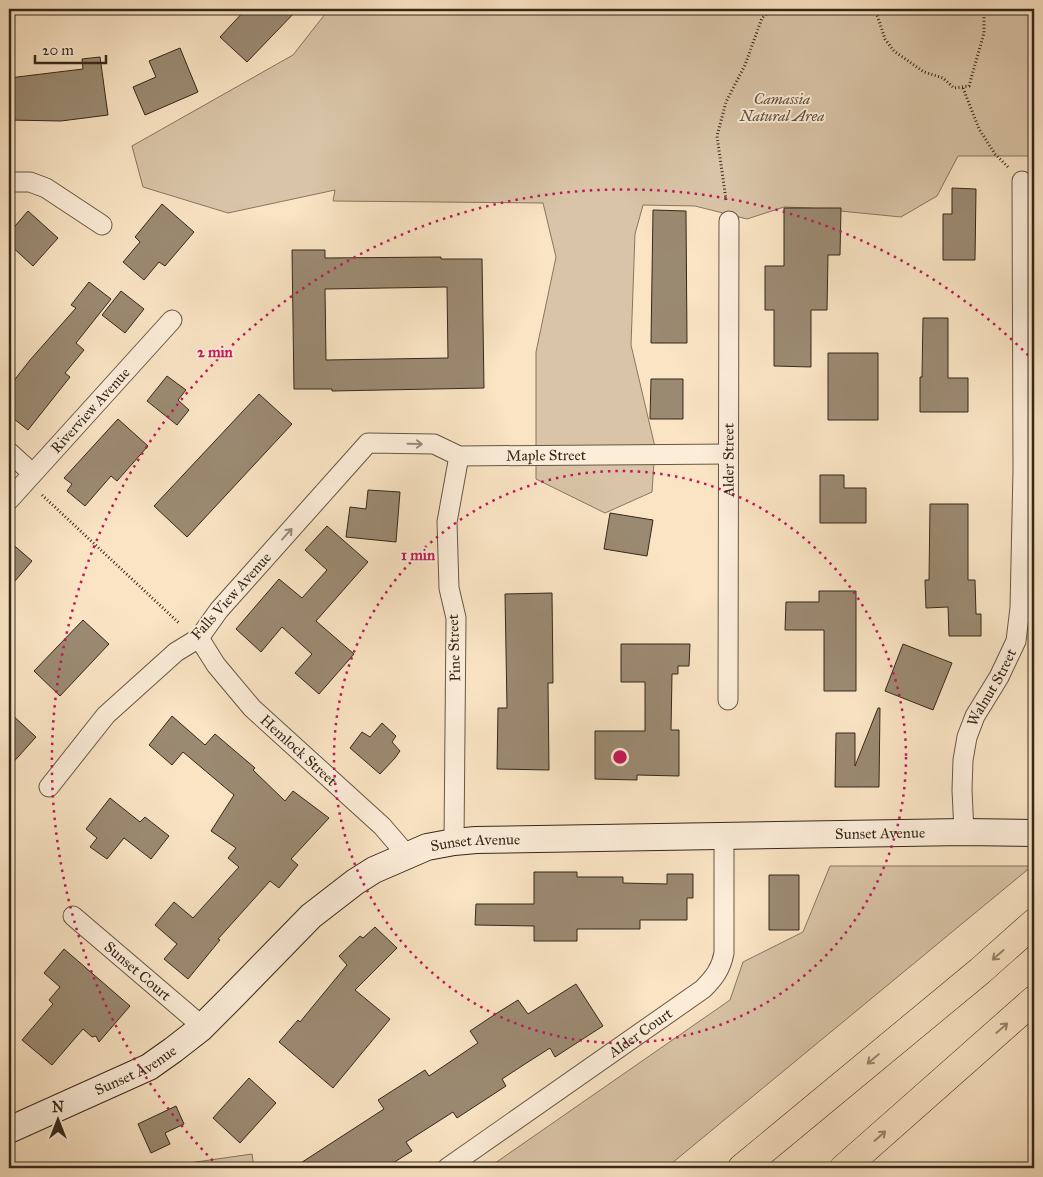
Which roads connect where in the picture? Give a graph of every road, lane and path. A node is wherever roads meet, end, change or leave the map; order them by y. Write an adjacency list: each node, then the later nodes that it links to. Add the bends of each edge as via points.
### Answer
1 (772, 9): 7 (path, via 762,18 726,102 717,136)
2 (874, 9): 4 (path, via 884,39 894,51 924,72 943,78 954,88)
3 (984, 9): 4 (path, via 984,33 969,86)
4 (963, 88): 5 (path, via 979,129 995,154)
5 (1022, 181): 14 (street, Walnut Street)
6 (9, 182): 8 (street, via 30,182 46,188)
7 (729, 220): 12 (street, Alder Street)
8 (102, 225)
9 (172, 320): 15 (street, Riverview Avenue)
10 (368, 443): 13 (street, Maple Street, one-way to 13, via 434,444); 17 (street, Falls View Avenue, one-way to 10, via 219,610)
11 (9, 452): 15 (street)
12 (728, 454): 13 (street, Maple Street); 18 (street, Alder Street)
13 (460, 456): 23 (street, Pine Street, via 447,522 448,588 456,618)
14 (1029, 470): 20 (street, Walnut Street, via 1016,641 967,737 962,790)
15 (34, 481): 16 (street, Riverview Avenue); 17 (path)
16 (9, 500)
17 (192, 634): 19 (street, Falls View Avenue, via 106,715); 24 (street, Hemlock Street, via 252,708 382,826)
18 (728, 700)
19 (49, 787)
20 (964, 832): 21 (main road, Sunset Avenue); 22 (main road, Sunset Avenue)
21 (1024, 833)
22 (724, 837): 23 (main road, Sunset Avenue); 30 (street, Alder Court, via 724,953 722,964 712,980)
23 (454, 842): 24 (main road, Sunset Avenue)
24 (407, 855): 28 (main road, Sunset Avenue, via 355,882 311,916)
25 (73, 916): 28 (street, Sunset Court)
26 (1034, 923): 31 (highway, one-way to 31)
27 (1034, 1000): 32 (highway, one-way to 27)
28 (202, 1026): 29 (main road, Sunset Avenue, via 149,1067)
29 (9, 1130)
30 (448, 1168)
31 (742, 1168)
32 (844, 1168)

